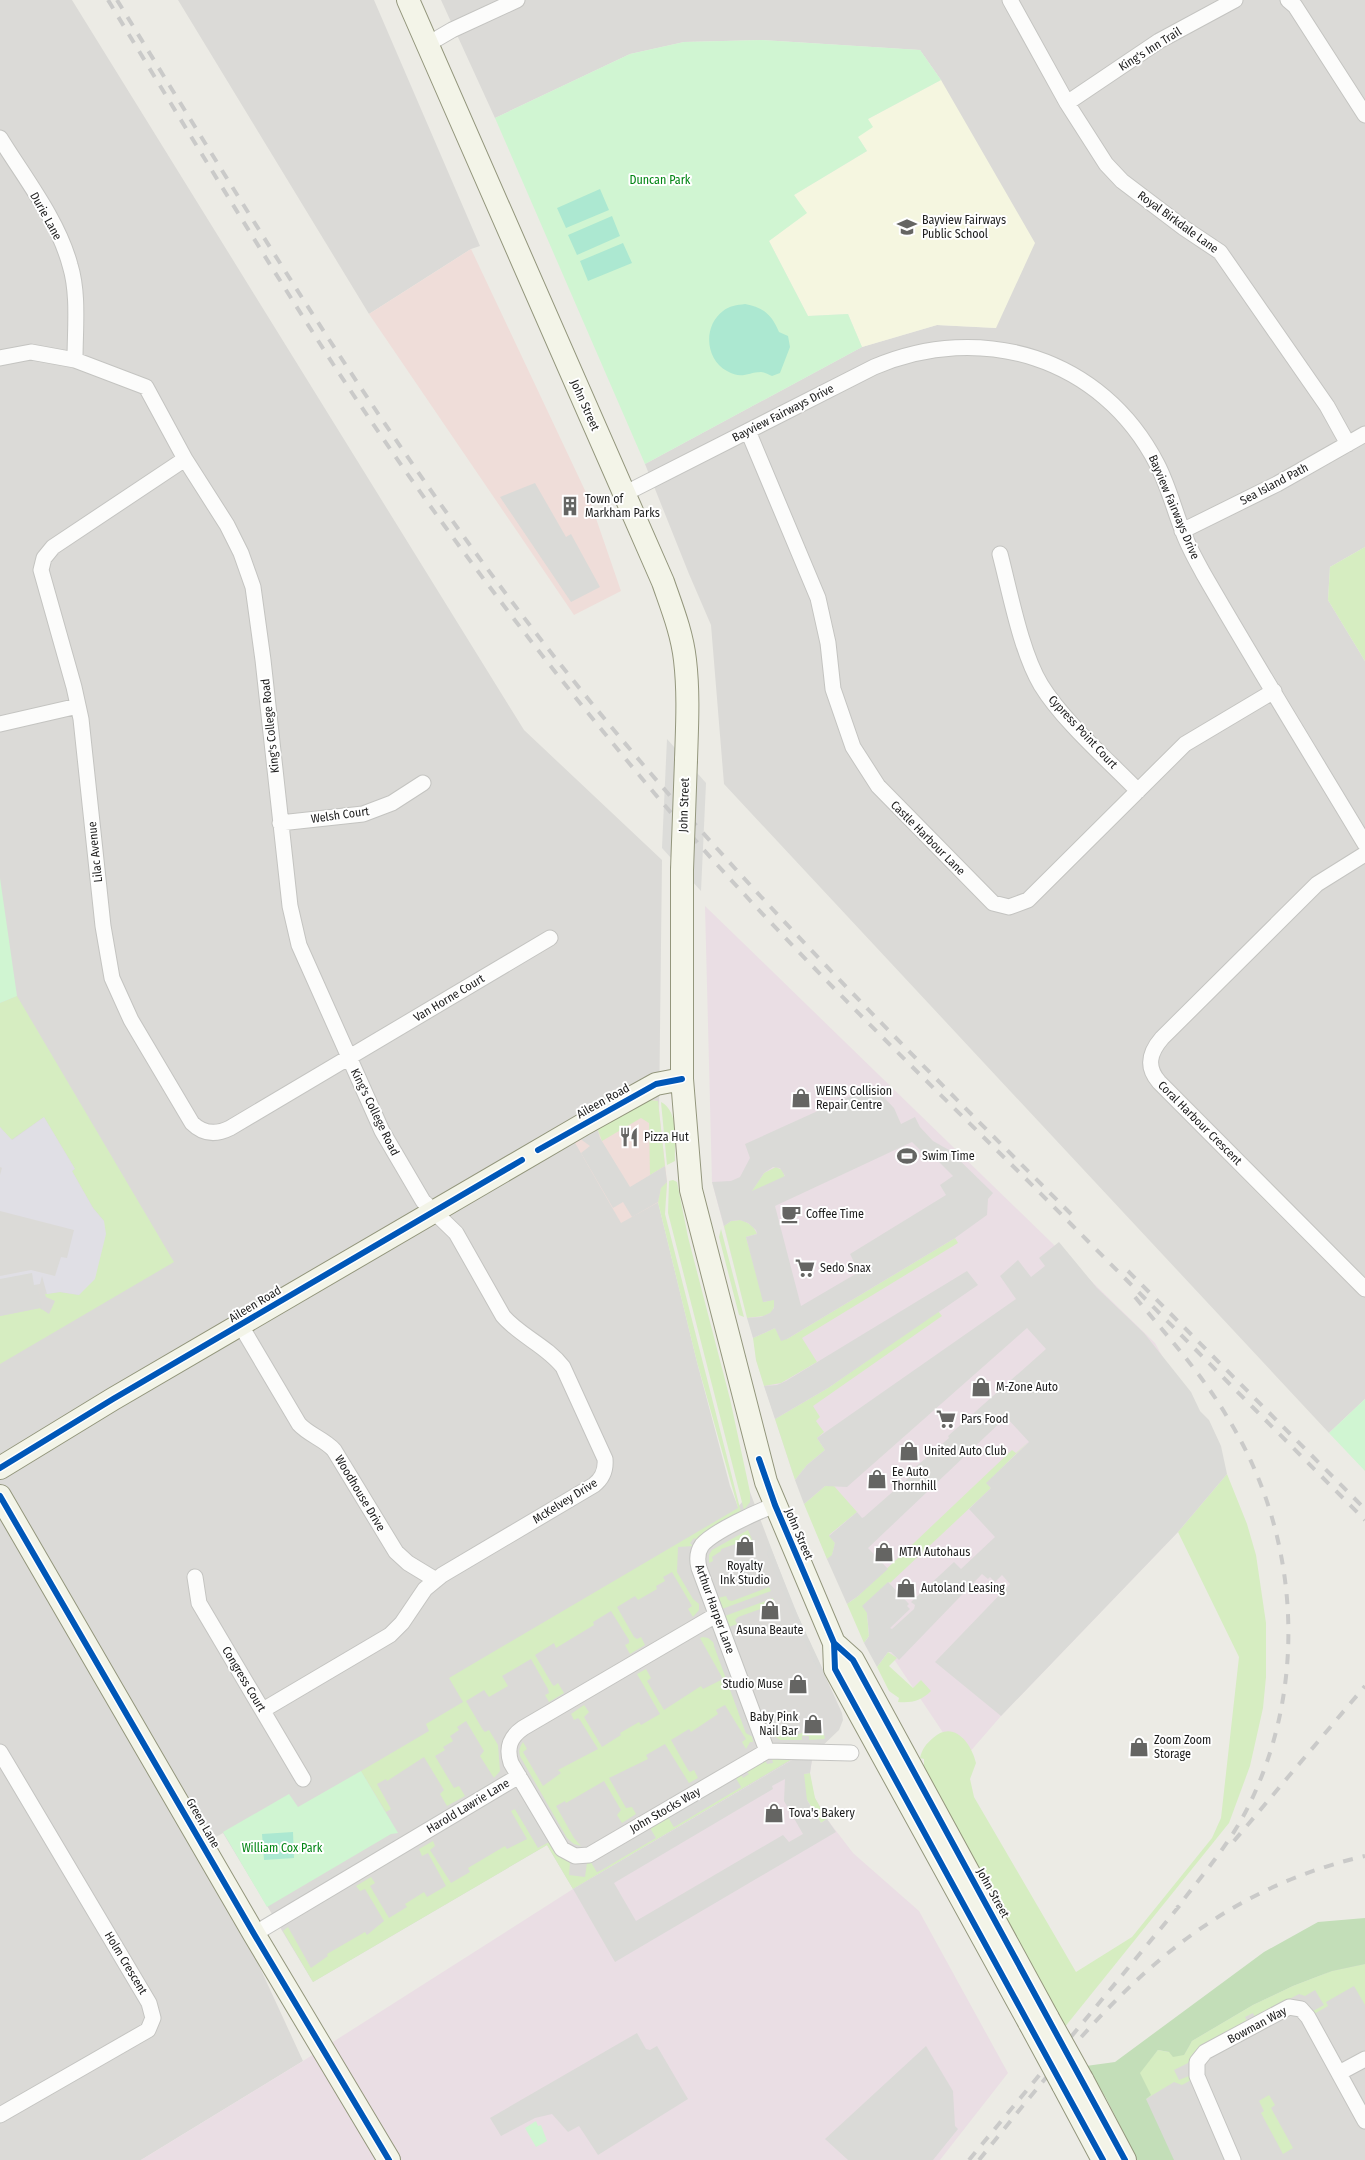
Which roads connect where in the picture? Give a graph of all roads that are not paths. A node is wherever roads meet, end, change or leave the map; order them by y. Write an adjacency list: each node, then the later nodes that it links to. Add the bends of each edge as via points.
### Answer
1 (408, 0): 6 (main road, John Street)
2 (516, 0): 6 (street)
3 (1010, 0): 7 (street, Royal Birkdale Lane)
4 (1236, 0): 7 (street, King's Inn Trail, via 1159,41)
5 (1288, 0): 8 (street)
6 (428, 44): 16 (main road, John Street)
7 (1067, 103): 14 (street, Royal Birkdale Lane, via 1106,164 1122,180 1220,252 1327,406)
8 (1365, 115)
9 (0, 139): 11 (street, Durie Lane, via 57,232 70,266)
10 (0, 358): 11 (street, King's College Road, via 31,352)
11 (75, 360): 15 (street, King's College Road, via 146,387)
12 (748, 431): 16 (street, Bayview Fairways Drive); 17 (street, Bayview Fairways Drive, via 902,356 963,346 1019,354 1079,378 1116,408 1138,433 1157,464); 23 (street, Castle Harbour Lane, via 818,598 833,688 853,747 878,786 993,903 1009,907 1028,900)
13 (1365, 434): 14 (street, Sea Island Path)
14 (1348, 444): 17 (street, Sea Island Path)
15 (185, 459): 20 (street, Lilac Avenue, via 53,548 44,558 42,576); 24 (street, King's College Road, via 226,524 241,553 253,588)
16 (624, 494): 29 (main road, John Street, bridge, via 663,582 680,636 688,685 682,870)
17 (1182, 531): 19 (street, Bayview Fairways Drive)
18 (1000, 554): 23 (street, Cypress Point Court, via 1026,649 1040,684 1061,712)
19 (1274, 691): 23 (street, Castle Harbour Lane, via 1185,744); 25 (street, Bayview Fairways Drive)
20 (78, 706): 21 (street); 28 (street, Lilac Avenue, via 112,978 131,1020 192,1124 208,1133 225,1131)
21 (0, 724)
22 (423, 783): 24 (street, Welsh Court, via 392,803 363,814)
23 (1138, 791)
24 (280, 823): 28 (street, King's College Road, via 290,906 299,945)
25 (1365, 844)
26 (1365, 854): 31 (street, Coral Harbour Crescent, via 1317,884 1158,1042 1151,1053 1150,1064 1159,1082)
27 (550, 938): 28 (street, Van Horne Court)
28 (349, 1057): 30 (street, King's College Road, via 385,1136 423,1201)
29 (682, 1079): 30 (main road, Aileen Road, via 656,1084); 35 (main road, John Street, via 691,1190 759,1459)
30 (433, 1211): 32 (main road, Aileen Road); 37 (street, McKelvey Drive, via 456,1234 503,1316 563,1367 605,1463 603,1476 594,1485)
31 (1365, 1289)
32 (241, 1326): 33 (main road, Aileen Road); 37 (street, Woodhouse Drive, via 299,1424 334,1450 396,1552)
33 (0, 1468)
34 (0, 1496): 45 (main road, Green Lane)
35 (775, 1505): 38 (street, Arthur Harper Lane, via 746,1517 701,1546 698,1564); 48 (main road, John Street, bridge, via 834,1643 835,1669)
36 (195, 1577): 39 (street, Congress Court, via 199,1603)
37 (436, 1580): 39 (street, McKelvey Drive, via 421,1594 390,1635)
38 (716, 1615): 40 (street, Arthur Harper Lane); 43 (street, Harold Lawrie Lane, via 520,1730 508,1751)
39 (263, 1710): 44 (street, Congress Court)
40 (767, 1751): 42 (street); 43 (street, John Stocks Way, via 593,1853 580,1857 562,1849)
41 (0, 1752): 49 (street, Holm Crescent, via 149,2003 153,2018 148,2030)
42 (851, 1753)
43 (519, 1776): 45 (street, Harold Lawrie Lane)
44 (303, 1779)
45 (254, 1934): 51 (main road, Green Lane)
46 (1365, 2059): 47 (street)
47 (1339, 2073): 50 (street, Bowman Way); 54 (street, Bowman Way, via 1308,2017 1295,2007 1286,2008 1203,2054 1197,2062 1196,2072)
48 (1073, 2082): 52 (main road, John Street); 53 (main road, John Street)
49 (0, 2115)
50 (1365, 2121)
51 (388, 2160)
52 (1103, 2160)
53 (1125, 2160)
54 (1233, 2160)

